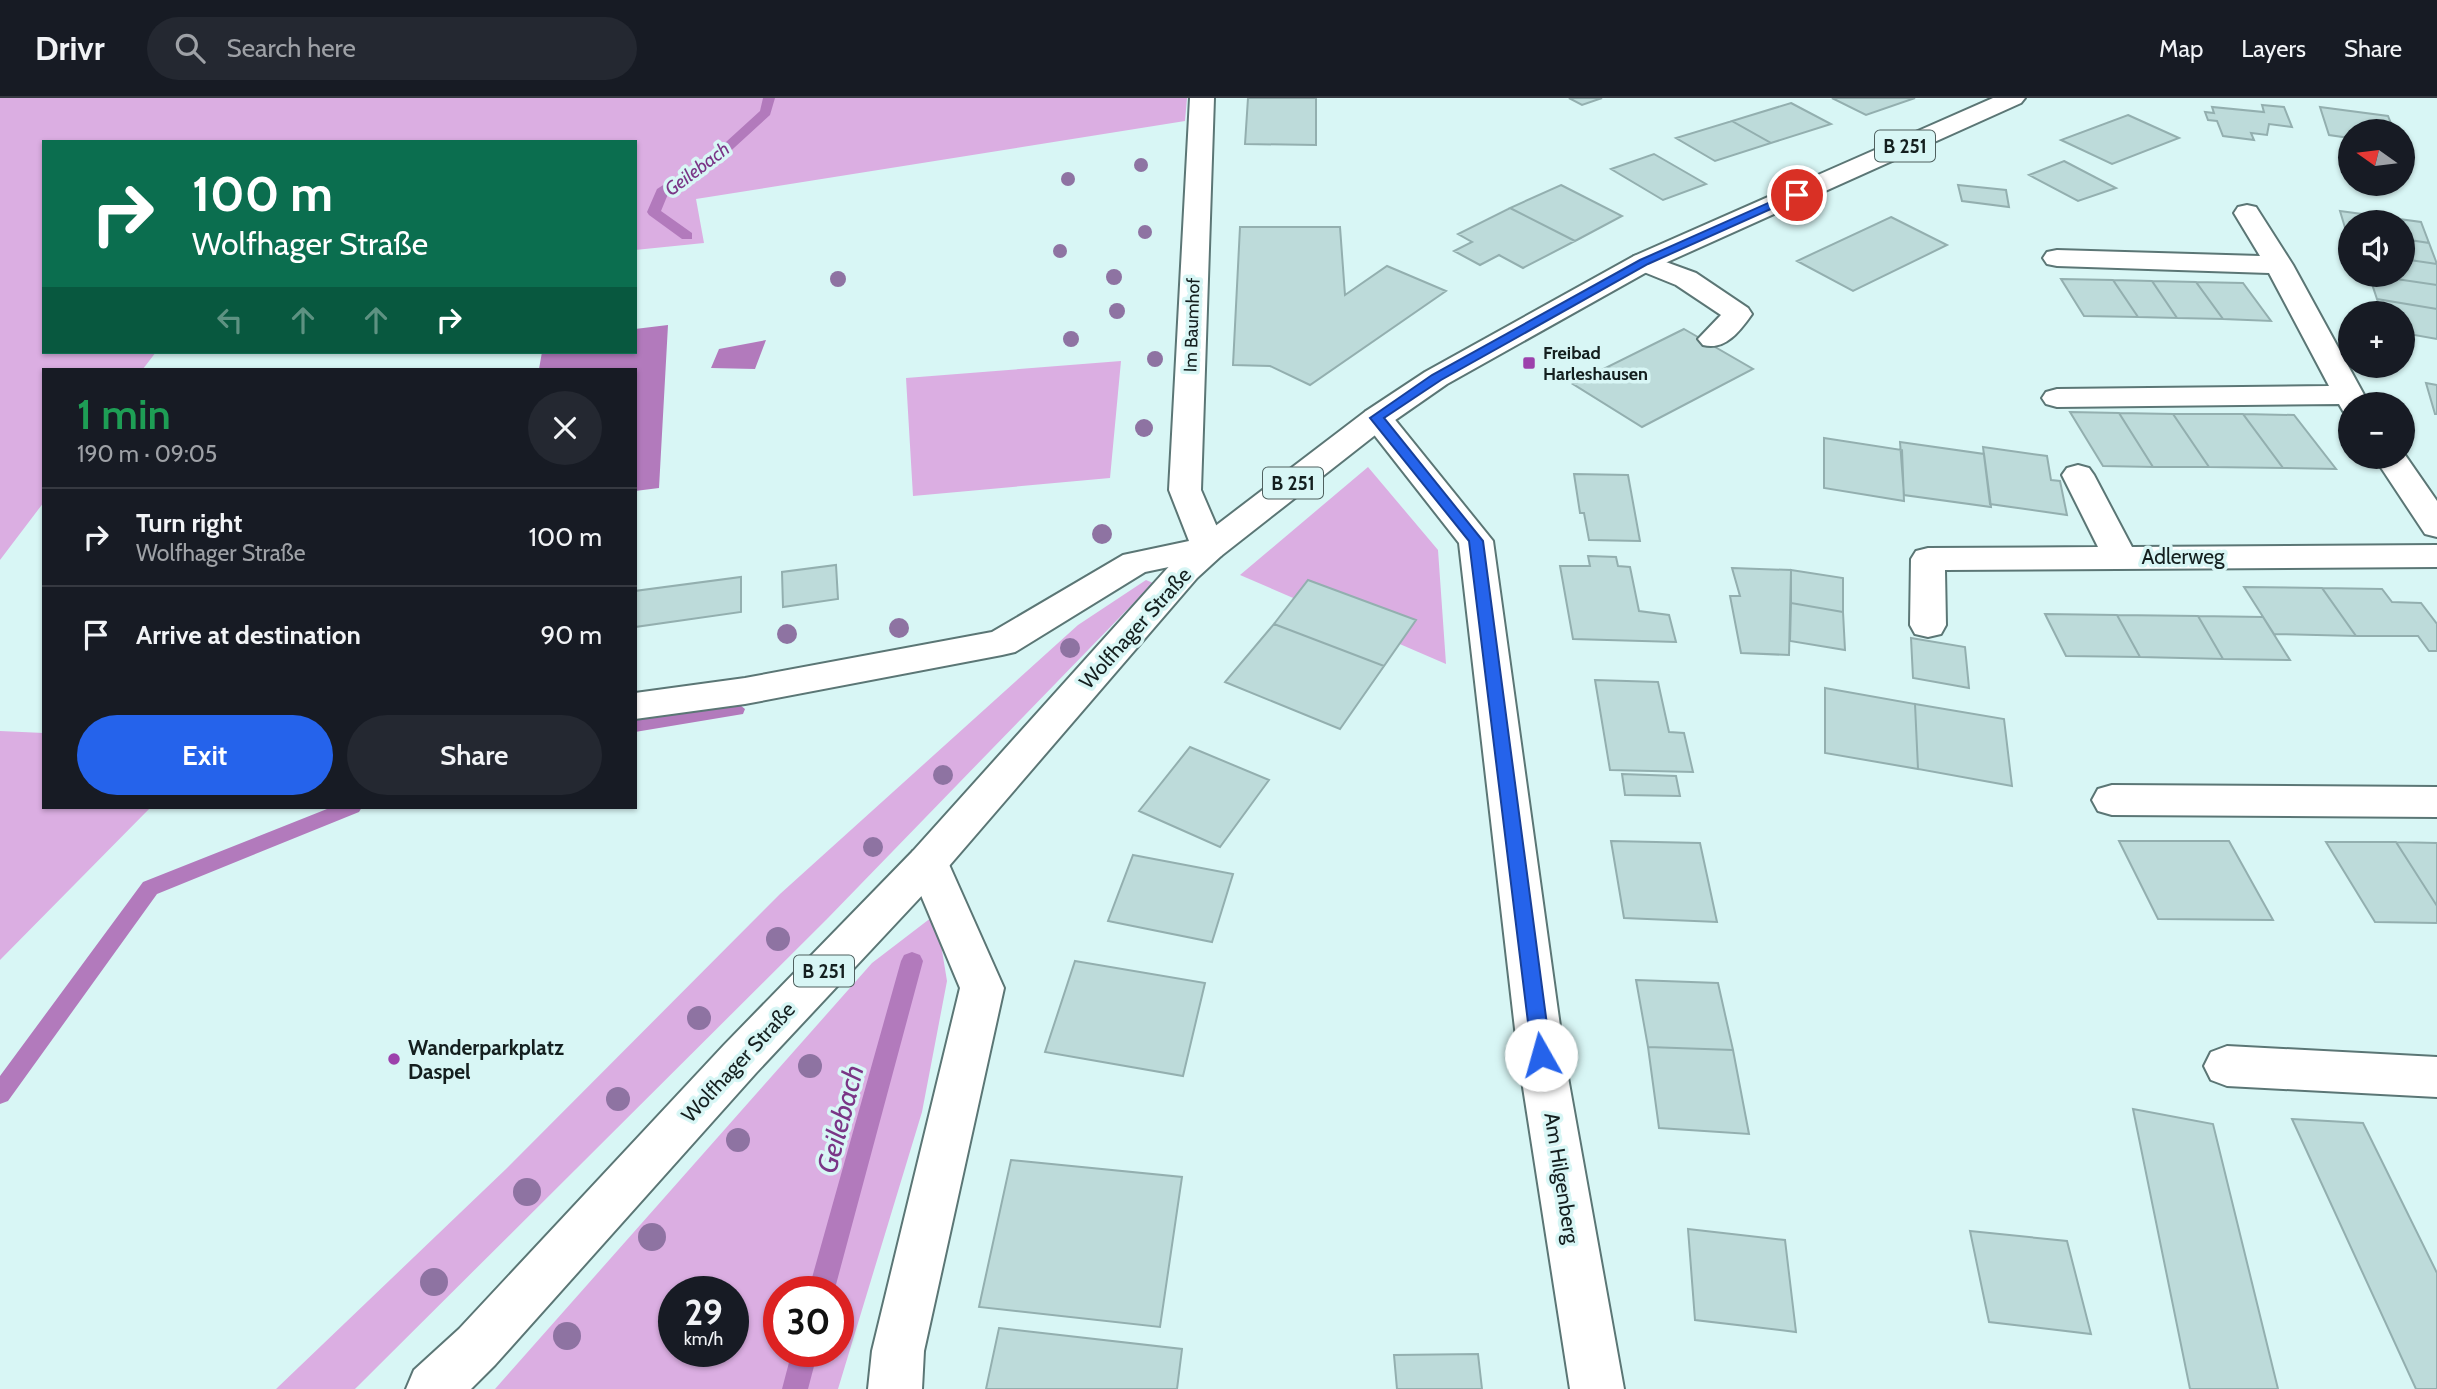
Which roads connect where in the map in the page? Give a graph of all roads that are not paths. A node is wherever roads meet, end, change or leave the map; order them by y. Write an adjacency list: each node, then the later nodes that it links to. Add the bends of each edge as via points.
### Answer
1 (1202, 98): 15 (street, Im Baumhof, via 1185,490)
2 (2013, 98): 5 (street, Wolfhager Straße / B 251)
3 (2247, 213): 6 (street)
4 (2057, 258): 6 (street)
5 (1644, 262): 7 (street, via 1686,279 1738,314); 11 (street, Wolfhager Straße / B 251, via 1436,377)
6 (2279, 265): 8 (street)
7 (1713, 339)
8 (2347, 392)
9 (2057, 398): 10 (street)
10 (2338, 400)
11 (1377, 418): 15 (street, Wolfhager Straße / B 251); 27 (street, Am Hilgenberg, via 1476,541 1541,1055)
12 (2398, 469): 14 (street)
13 (2078, 475): 16 (street)
14 (2437, 526)
15 (1209, 548): 19 (street, via 1135,562 1002,643 745,691); 22 (street, Wolfhager Straße / B 251)
16 (2120, 556): 17 (street, Adlerweg); 18 (street, Adlerweg, via 1928,559)
17 (2437, 556)
18 (1928, 625)
19 (637, 706)
20 (2112, 800): 21 (street)
21 (2437, 802)
22 (928, 862): 25 (street, Wolfhager Straße / B 251); 26 (street, via 982,988 898,1351)
23 (2227, 1066): 24 (street)
24 (2437, 1077)
25 (433, 1389)
26 (895, 1389)
27 (1597, 1389)

